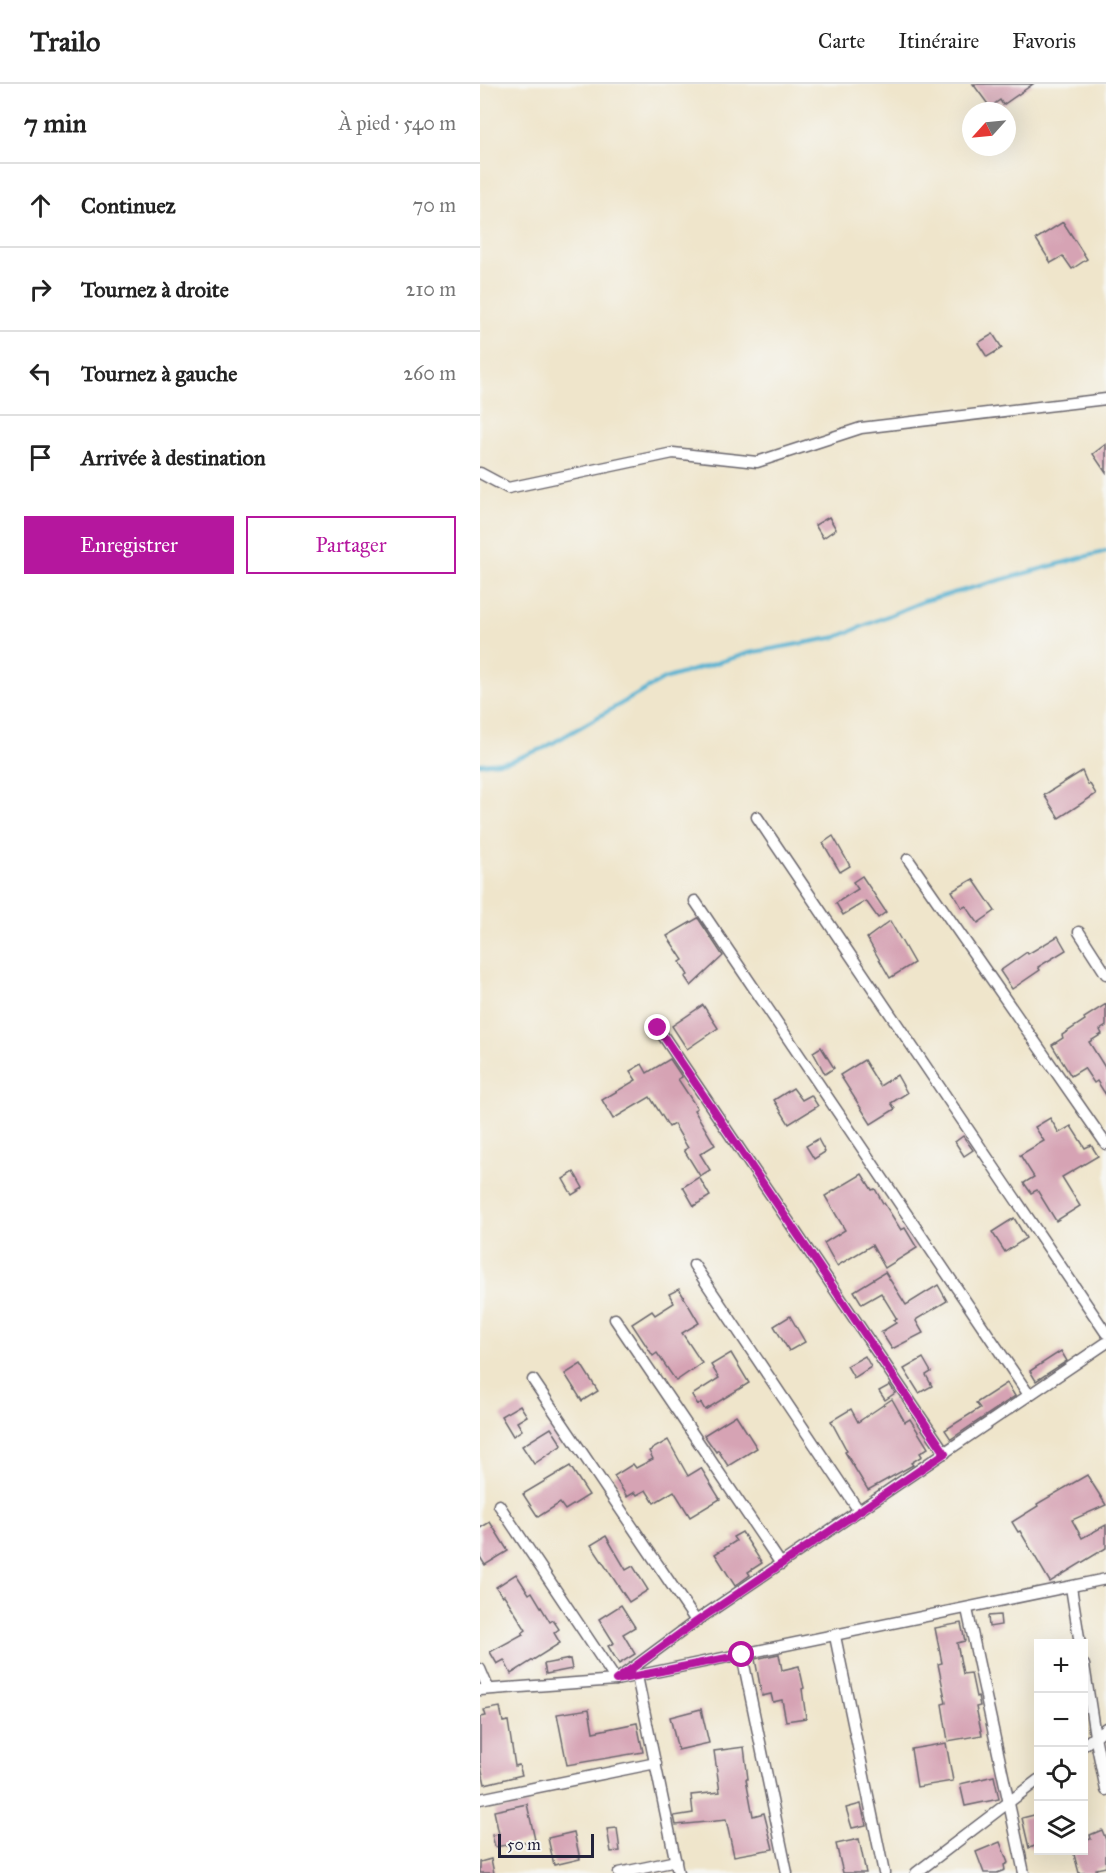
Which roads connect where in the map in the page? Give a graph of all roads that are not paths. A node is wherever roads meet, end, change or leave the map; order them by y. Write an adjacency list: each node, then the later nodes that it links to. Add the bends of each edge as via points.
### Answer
1 (1106, 399): 2 (street, via 861,428 757,462 673,453 508,488)
2 (480, 474)
3 (757, 816): 12 (street)
4 (908, 860): 9 (street)
5 (695, 901): 15 (street)
6 (1079, 932): 7 (street)
7 (1106, 974)
8 (658, 1028): 16 (street)
9 (1106, 1144)
10 (694, 1265): 18 (street)
11 (615, 1319): 19 (street)
12 (1106, 1333)
13 (1106, 1343): 15 (street)
14 (533, 1380): 23 (street)
15 (1029, 1395): 16 (street)
16 (945, 1453): 18 (street)
17 (499, 1505): 29 (street)
18 (859, 1511): 19 (street)
19 (781, 1564): 23 (street)
20 (1106, 1579): 21 (street)
21 (1071, 1587): 22 (street); 25 (street)
22 (967, 1609): 24 (street); 39 (street)
23 (696, 1622): 29 (street)
24 (835, 1636): 26 (street); 44 (street)
25 (1079, 1639)
26 (742, 1655): 28 (street); 43 (street)
27 (480, 1669): 30 (street)
28 (637, 1676): 29 (street); 35 (street)
29 (616, 1680): 30 (street)
30 (484, 1689)
31 (1088, 1693): 33 (street)
32 (1106, 1728): 33 (street)
33 (1095, 1736): 34 (street); 37 (street)
34 (1088, 1741)
35 (656, 1763): 38 (street); 40 (street)
36 (1034, 1783): 39 (street)
37 (1106, 1791)
38 (480, 1799)
39 (1008, 1803): 45 (street); 46 (street)
40 (676, 1861): 41 (street); 42 (street)
41 (619, 1873)
42 (678, 1873)
43 (787, 1873)
44 (884, 1873)
45 (916, 1873)
46 (1024, 1873)

